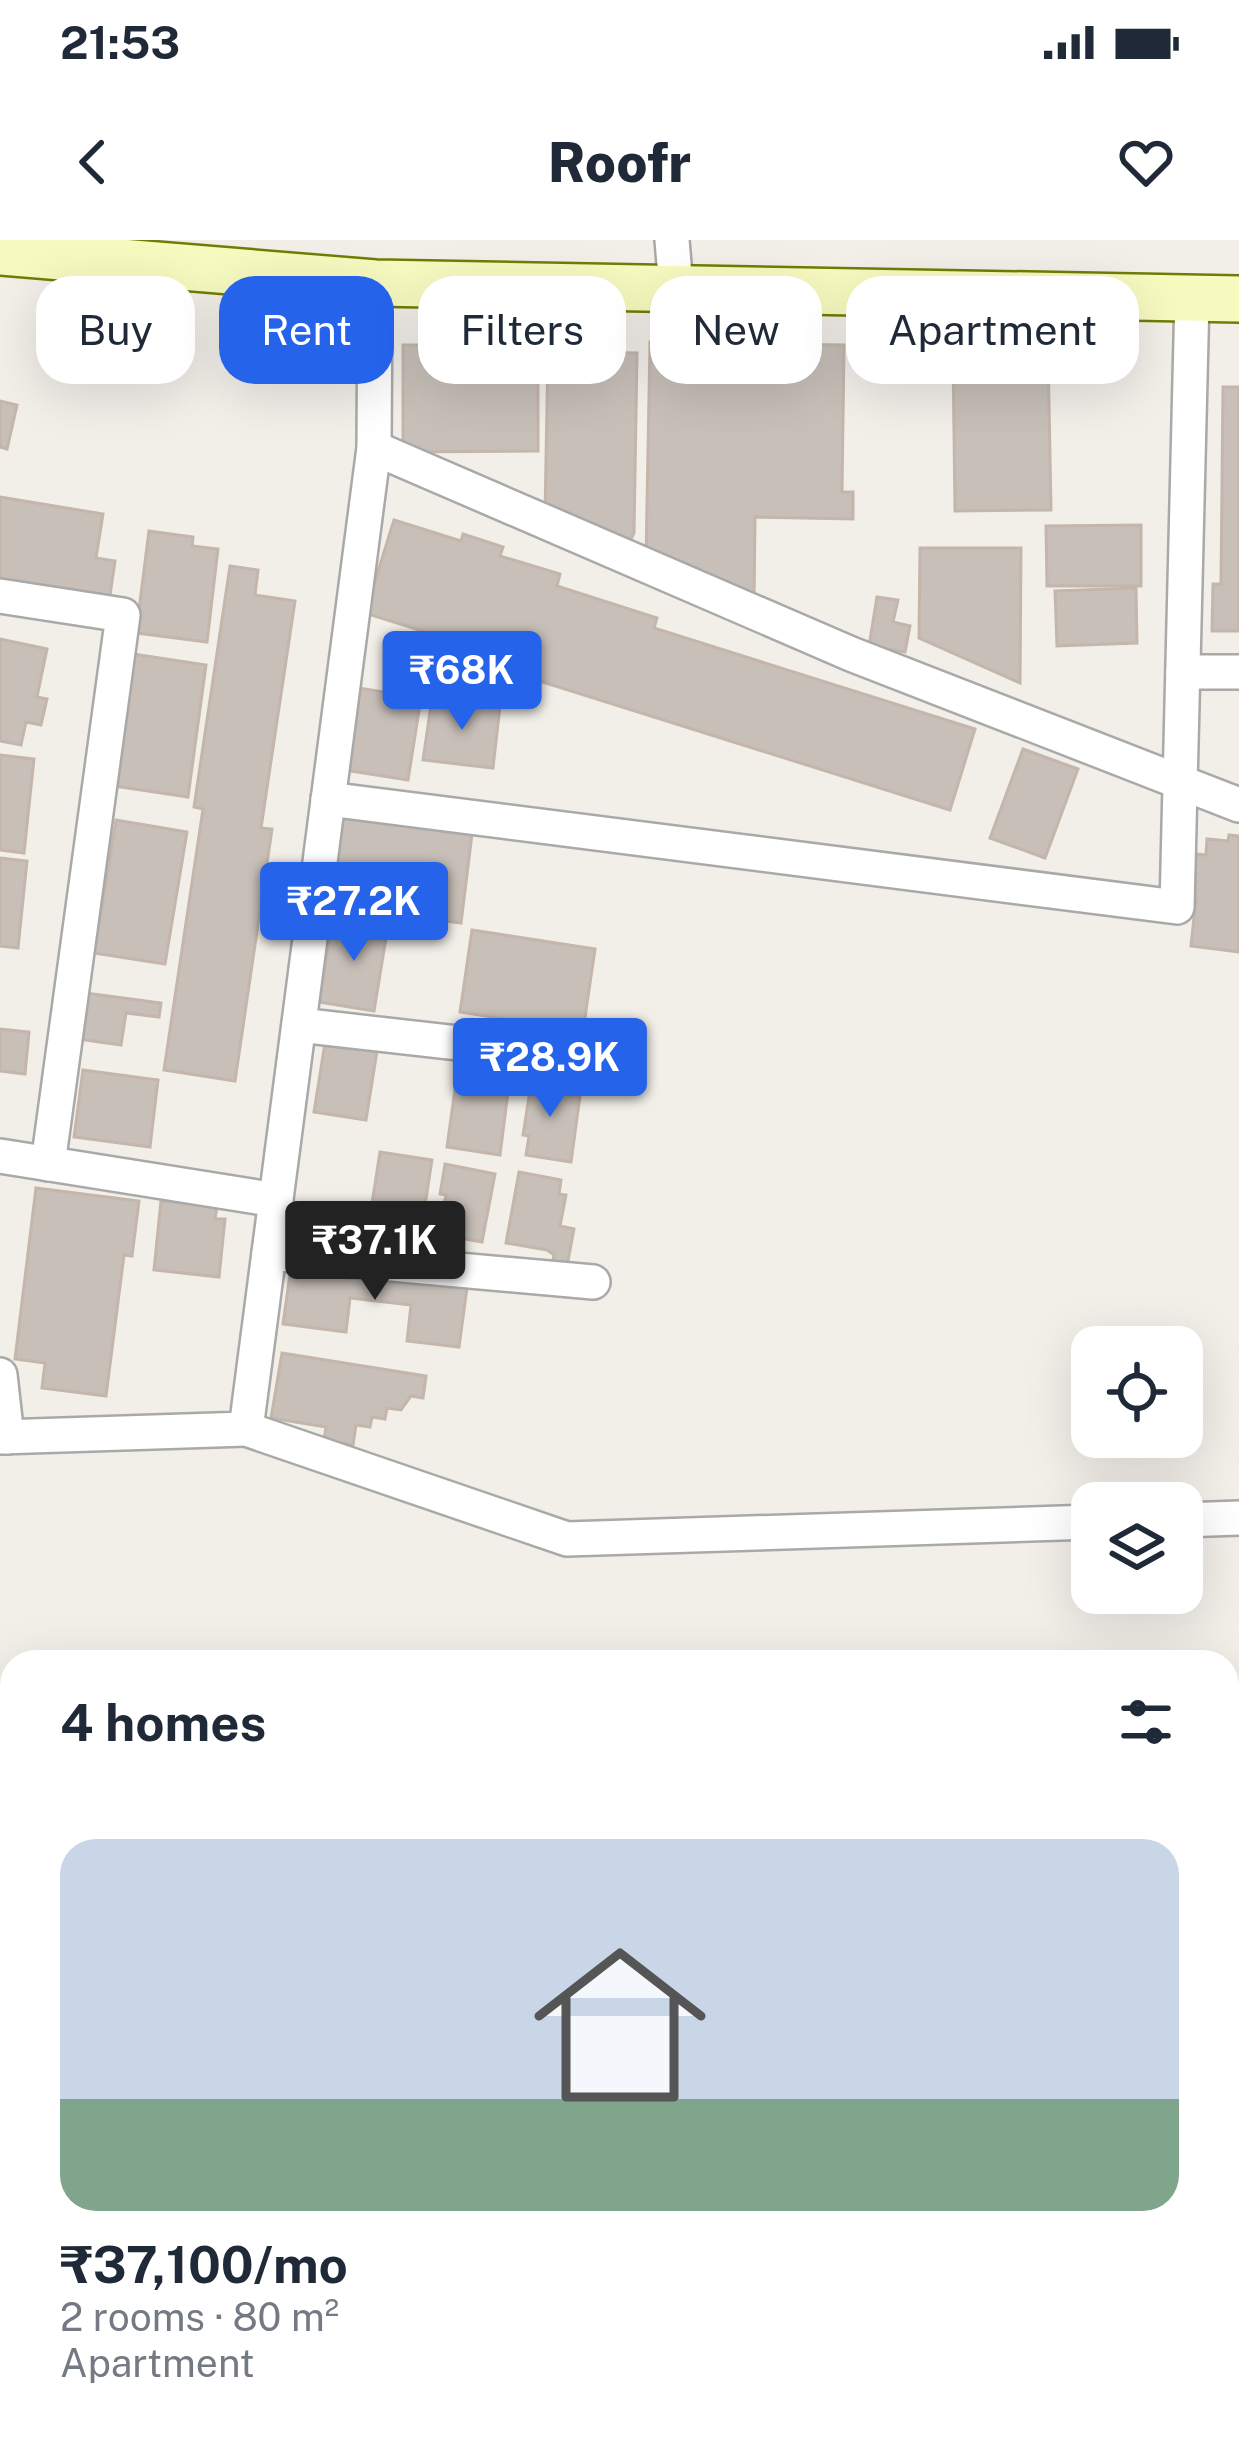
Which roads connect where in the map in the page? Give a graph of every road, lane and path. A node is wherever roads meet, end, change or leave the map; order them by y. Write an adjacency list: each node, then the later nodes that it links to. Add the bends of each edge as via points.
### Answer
1 (672, 240): 4 (street)
2 (0, 252): 3 (street)
3 (290, 276)
4 (675, 276)
5 (394, 283): 6 (street)
6 (650, 288)
7 (822, 291): 8 (street)
8 (1192, 298): 9 (street); 13 (street)
9 (1239, 299)
10 (374, 384): 11 (street)
11 (374, 448): 15 (street, via 850,654); 16 (street)
12 (0, 596): 21 (street, via 123,615)
13 (1183, 672): 14 (street); 15 (street)
14 (1239, 672)
15 (1180, 784): 16 (street, via 1177,907); 17 (street)
16 (328, 799): 18 (street)
17 (1239, 805)
18 (298, 1024): 19 (street); 22 (street)
19 (616, 1061)
20 (0, 1156): 21 (street)
21 (48, 1164): 22 (street)
22 (276, 1200): 23 (street)
23 (268, 1253): 24 (street); 26 (street)
24 (593, 1282)
25 (0, 1375): 27 (street)
26 (246, 1429): 27 (street); 30 (street, via 567,1539)
27 (4, 1437)
28 (1239, 1518): 29 (street)
29 (1203, 1519)
30 (1071, 1523)

